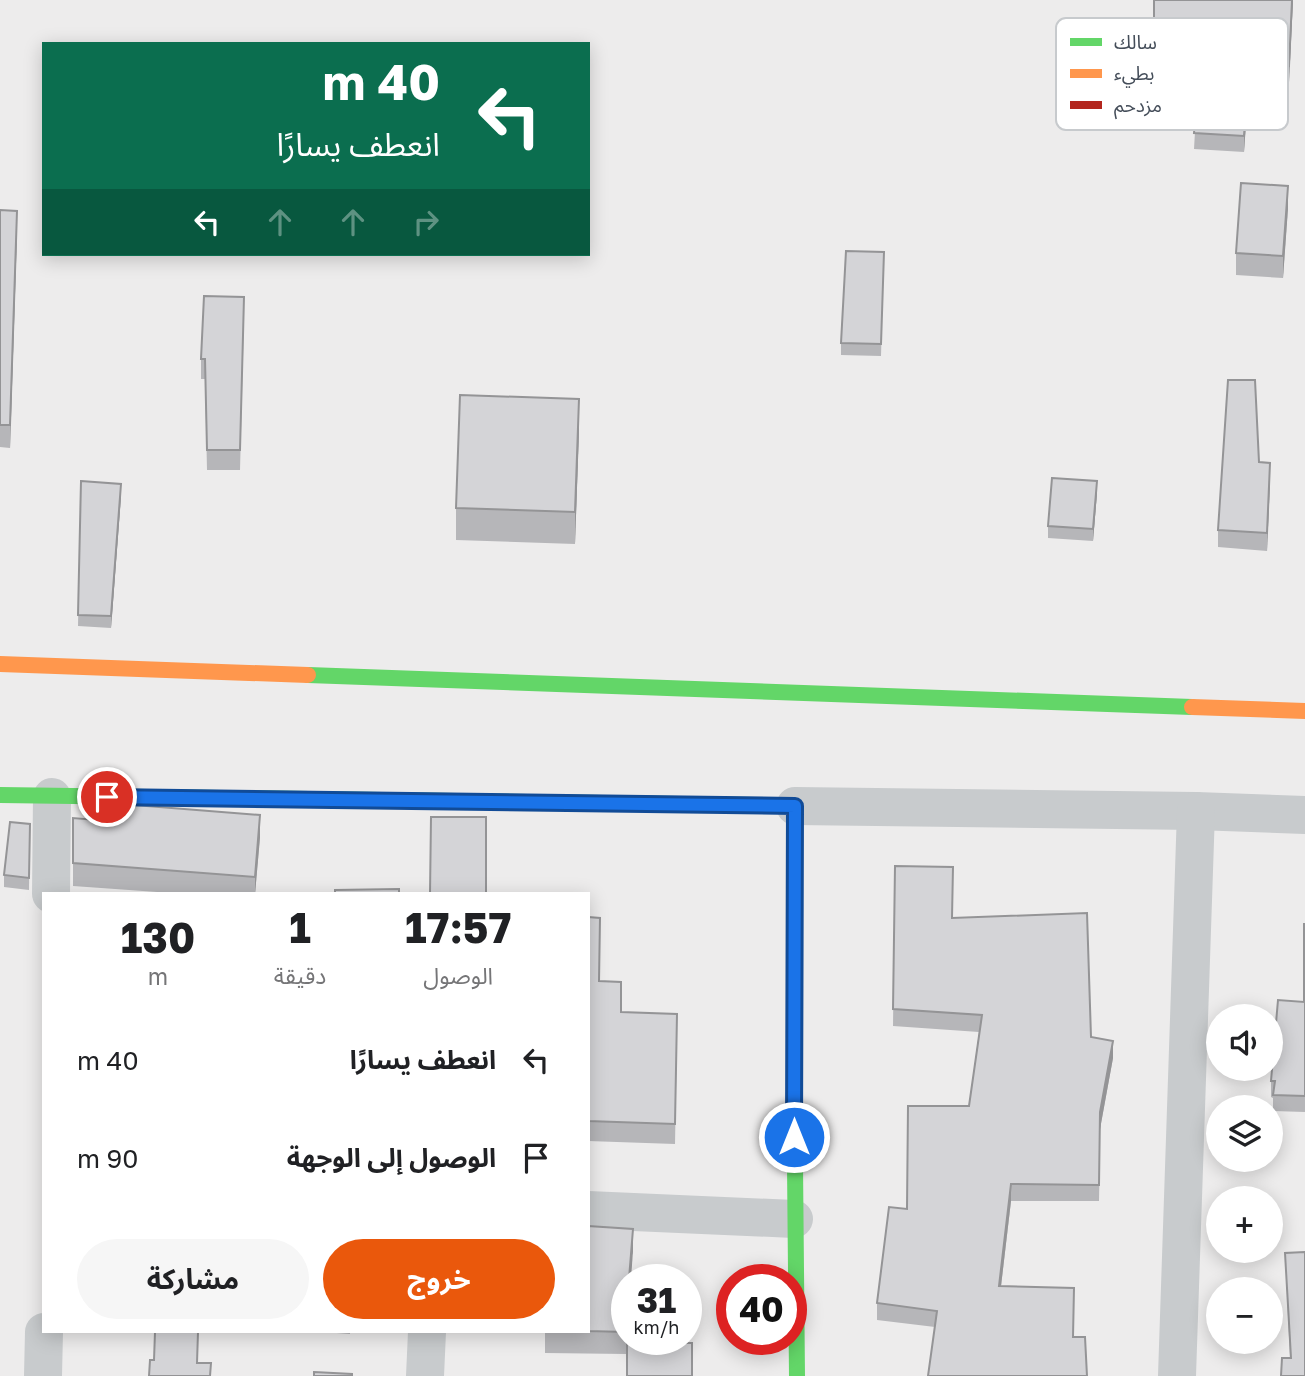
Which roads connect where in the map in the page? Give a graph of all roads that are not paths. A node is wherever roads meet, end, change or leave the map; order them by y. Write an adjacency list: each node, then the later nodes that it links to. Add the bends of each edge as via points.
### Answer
1 (0, 664): 2 (street)
2 (1305, 711)
3 (0, 795): 4 (street)
4 (51, 797): 5 (street); 8 (street)
5 (795, 806): 6 (street); 10 (street)
6 (1196, 811): 7 (street); 16 (street)
7 (1305, 815)
8 (51, 892)
9 (590, 1210): 10 (street)
10 (794, 1219): 15 (street)
11 (44, 1333): 13 (street)
12 (427, 1333): 14 (street)
13 (43, 1376)
14 (425, 1376)
15 (797, 1376)
16 (1177, 1376)

